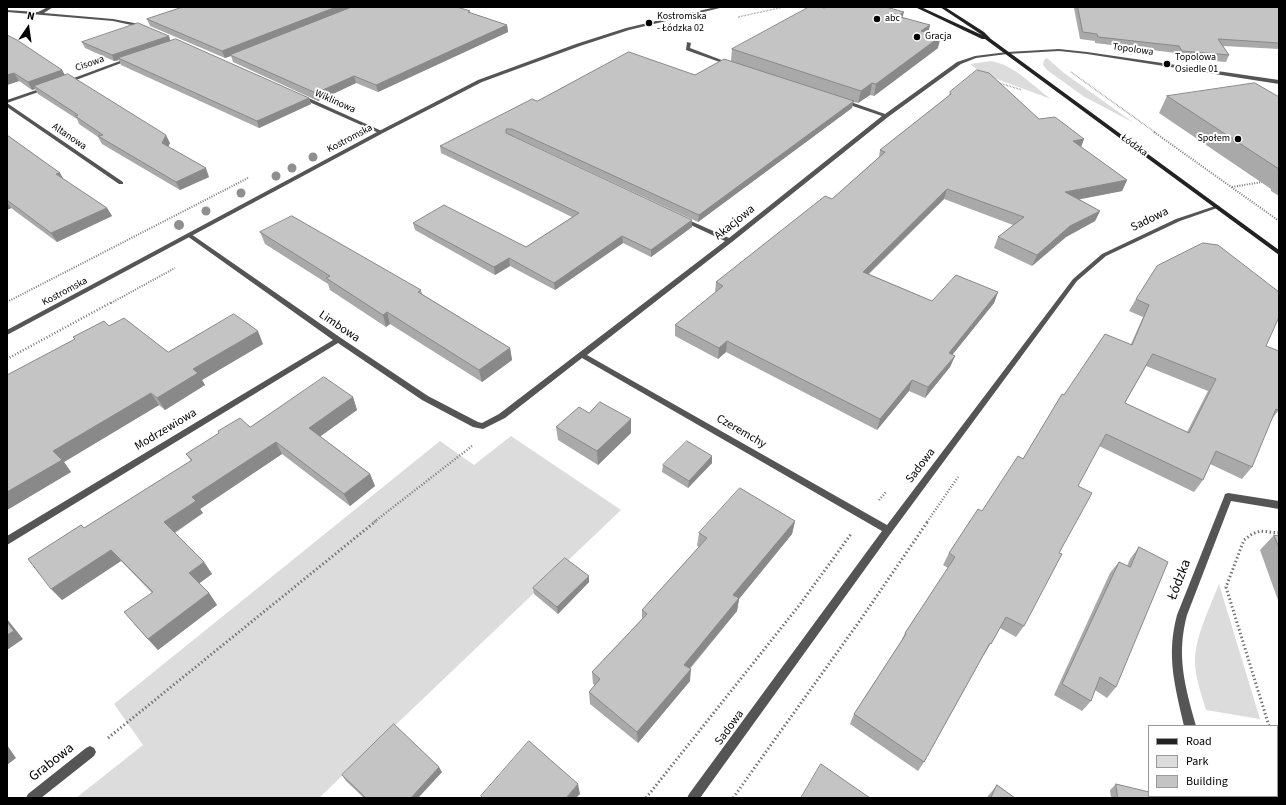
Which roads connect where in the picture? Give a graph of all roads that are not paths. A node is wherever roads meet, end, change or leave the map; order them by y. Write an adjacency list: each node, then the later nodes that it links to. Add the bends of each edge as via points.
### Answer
1 (51, 7): 6 (street)
2 (722, 7): 21 (street, Kostromska, via 649,23 520,66 480,81)
3 (917, 7): 8 (main road, Łódzka)
4 (942, 7): 8 (main road, Łódzka)
5 (7, 13): 6 (street)
6 (37, 14): 7 (street, via 113,20)
7 (150, 29)
8 (989, 40): 10 (main road, Łódzka)
9 (689, 43): 12 (street, via 688,49)
10 (1007, 53): 13 (street, Topolowa, via 1072,51); 20 (street, Akacjowa, via 975,57 959,63); 23 (main road, Łódzka)
11 (133, 58): 14 (street, Cisowa)
12 (732, 64)
13 (1279, 82)
14 (59, 84)
15 (52, 87): 18 (street)
16 (294, 94): 21 (street, Wiklinowa)
17 (835, 99): 20 (street)
18 (7, 102)
19 (7, 106): 22 (street, Altanowa)
20 (886, 116): 26 (street, Akacjowa)
21 (381, 132): 25 (street, Kostromska)
22 (121, 183)
23 (1217, 207): 27 (main road, Łódzka); 33 (street, Sadowa, via 1178,220 1104,255 1075,280)
24 (673, 215): 26 (street)
25 (189, 235): 28 (street, Kostromska); 29 (street, Limbowa)
26 (730, 241): 30 (street, Akacjowa)
27 (1279, 253)
28 (7, 333)
29 (338, 340): 31 (street, Limbowa, via 425,398 476,426); 34 (street, Modrzewiowa)
30 (582, 355): 31 (street, Akacjowa, via 502,416); 33 (street, Czeremchy)
31 (483, 426)
32 (1279, 505): 35 (street, Łódzka, via 1228,497 1177,634 1176,660)
33 (888, 530): 38 (street, Sadowa)
34 (7, 541)
35 (1190, 725)
36 (90, 752): 37 (street, Grabowa)
37 (32, 798)
38 (693, 798)

